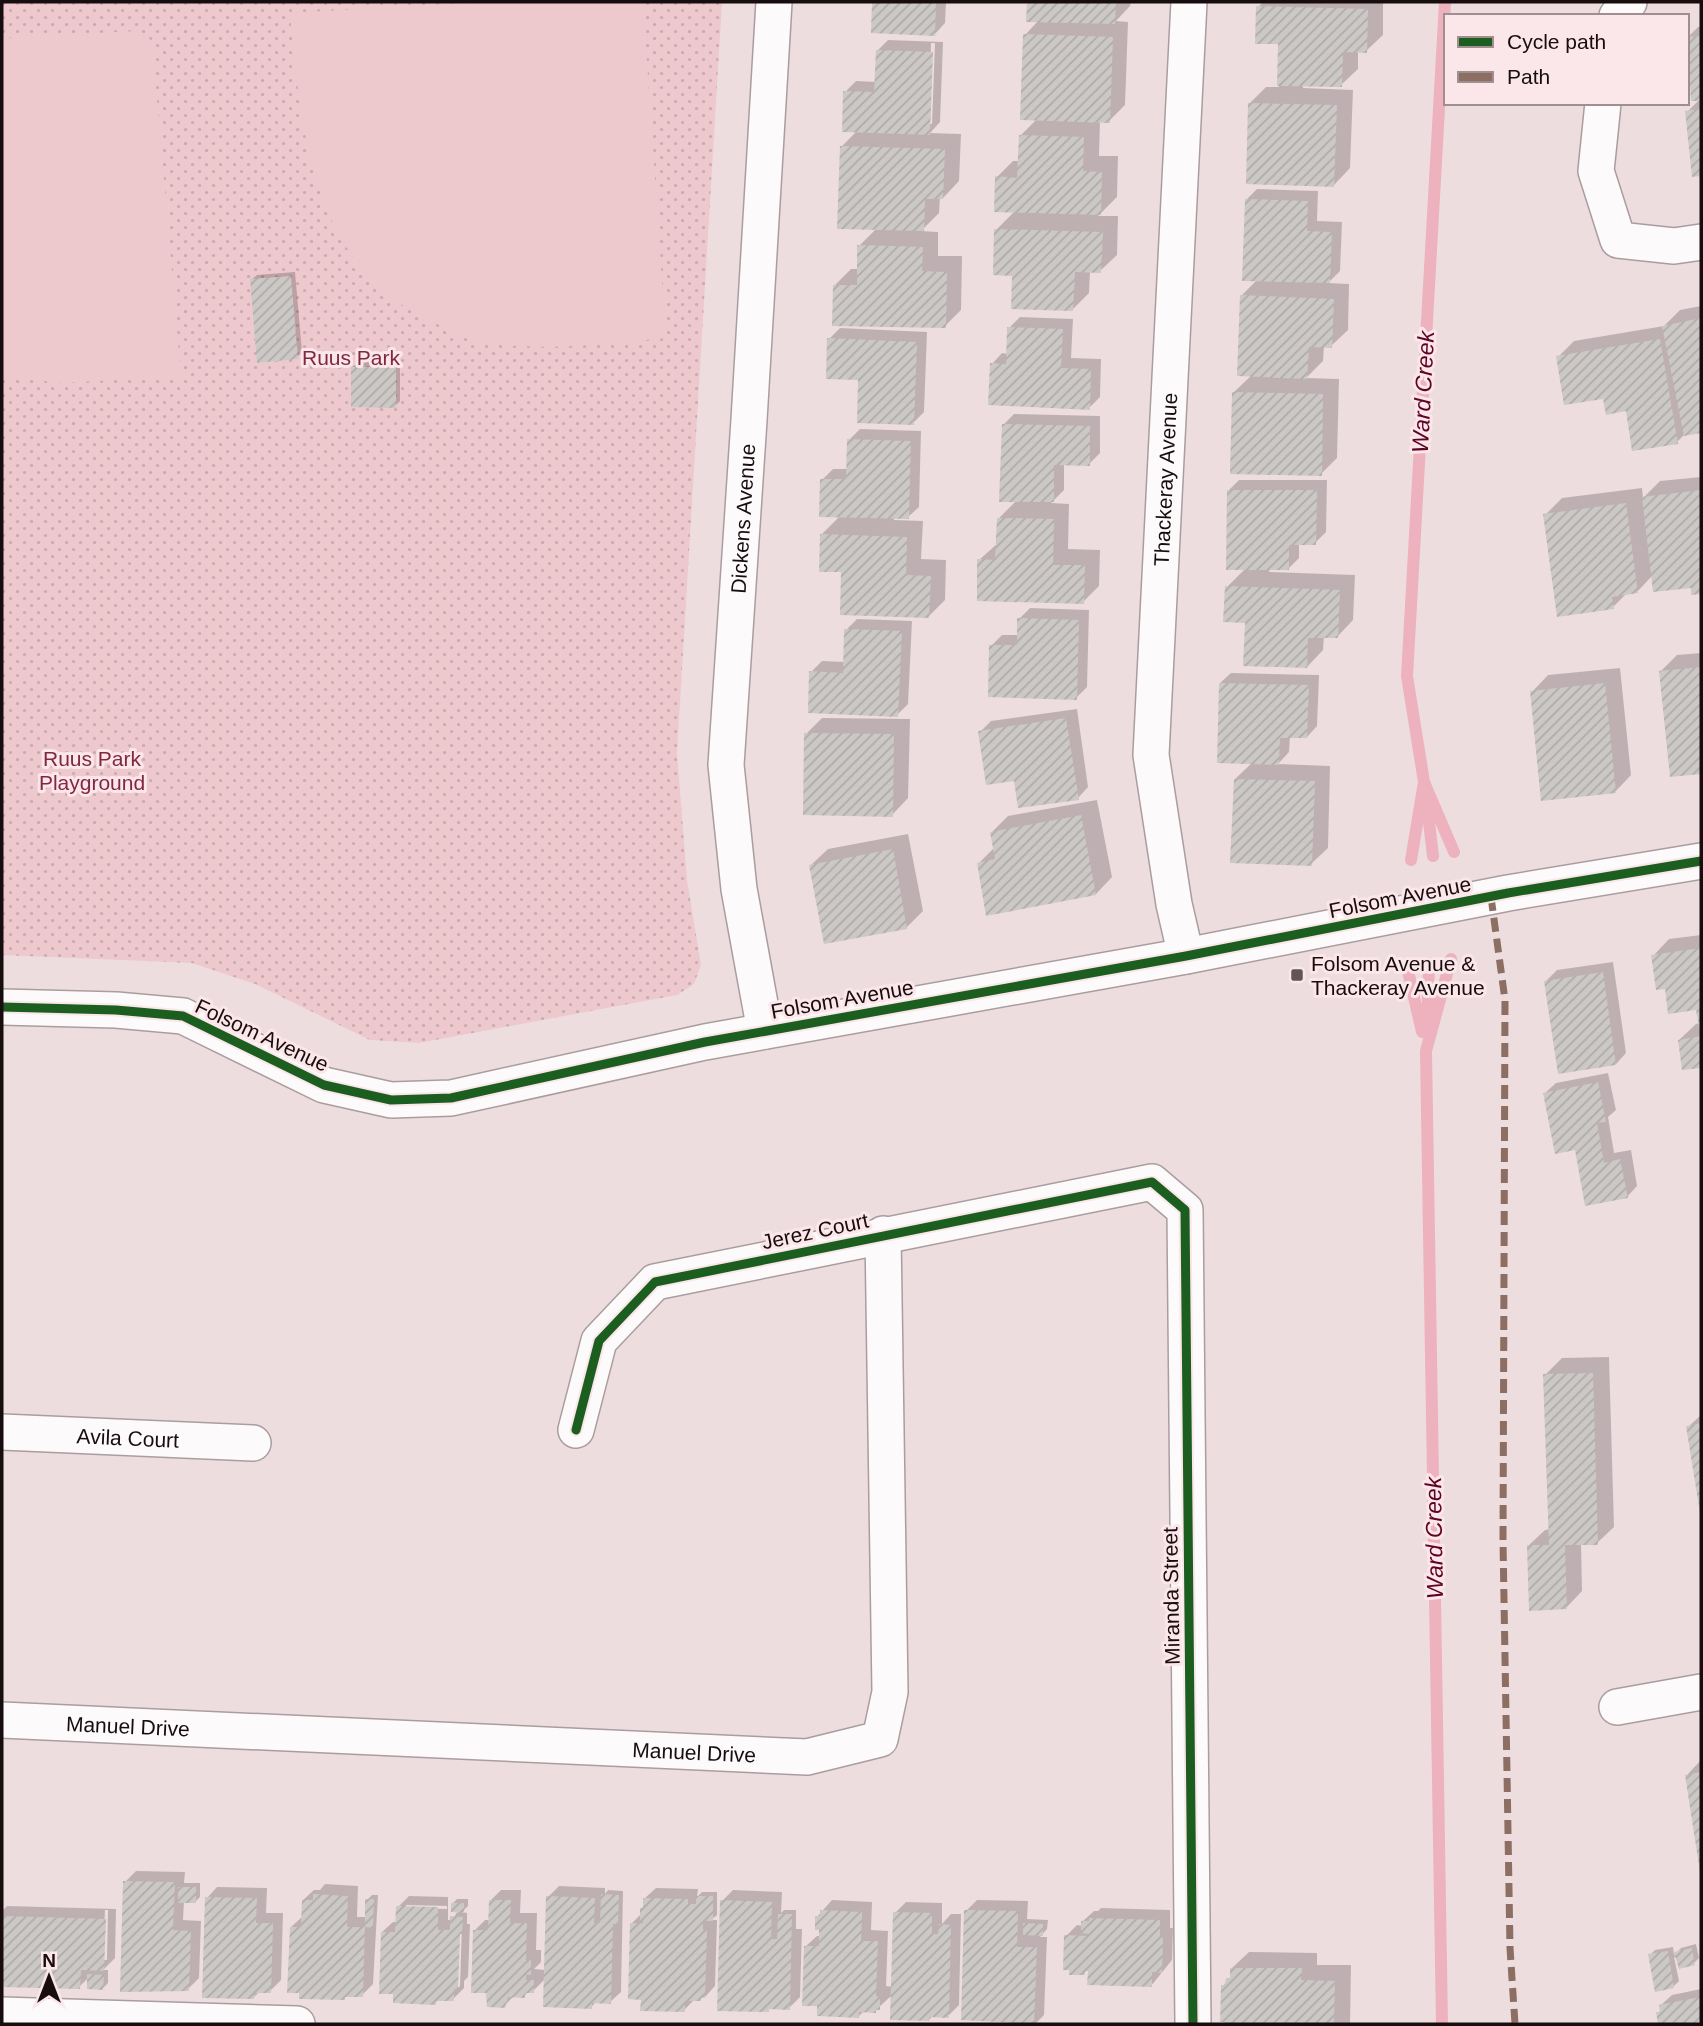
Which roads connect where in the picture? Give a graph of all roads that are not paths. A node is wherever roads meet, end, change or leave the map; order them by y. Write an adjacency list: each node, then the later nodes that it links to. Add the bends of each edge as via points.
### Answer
1 (774, 2): 8 (street, Dickens Avenue, via 726,765 739,889)
2 (1189, 2): 6 (street, Thackeray Avenue, via 1152,755)
3 (1603, 105): 4 (street, via 1597,171 1618,240 1674,246)
4 (1701, 242)
5 (1701, 861): 6 (street, Folsom Avenue, via 1508,893)
6 (1186, 956): 8 (street, Folsom Avenue)
7 (2, 1007): 8 (street, Folsom Avenue, via 183,1016 324,1085 391,1100 451,1098)
8 (765, 1031)
9 (1153, 1182): 10 (street, Jerez Court); 19 (street, Miranda Street, via 1185,1210)
10 (883, 1234): 11 (street, Jerez Court, via 656,1282 599,1341); 16 (street, Manuel Drive, via 890,1692 880,1739 807,1757)
11 (576, 1430)
12 (2, 1432): 13 (street, Avila Court)
13 (253, 1443)
14 (1701, 1692): 15 (street)
15 (1617, 1707)
16 (2, 1720)
17 (2, 2015): 18 (street)
18 (297, 2024)
19 (1193, 2024)

